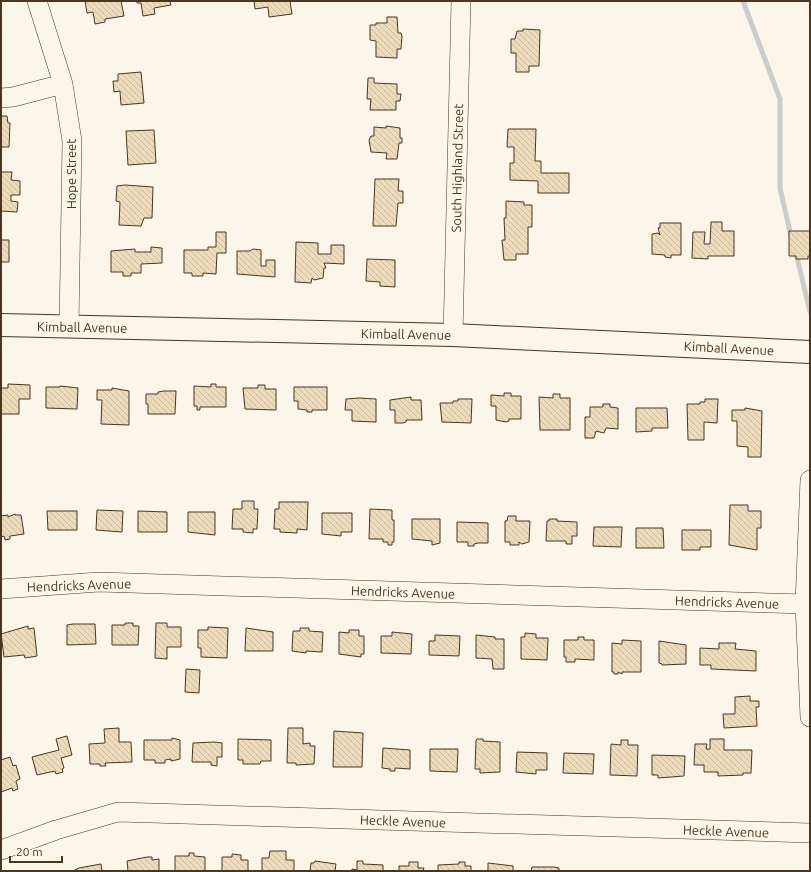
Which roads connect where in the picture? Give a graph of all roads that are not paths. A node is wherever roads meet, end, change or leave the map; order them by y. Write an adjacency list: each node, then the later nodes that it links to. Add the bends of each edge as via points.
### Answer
1 (37, 1): 3 (street, Hope Street)
2 (461, 1): 7 (street, South Highland Street)
3 (63, 84): 4 (street); 6 (street, Hope Street, via 72,141)
4 (1, 98)
5 (1, 325): 6 (main road, Kimball Avenue)
6 (68, 327): 7 (main road, Kimball Avenue)
7 (453, 335): 8 (main road, Kimball Avenue)
8 (810, 352)
9 (810, 480): 11 (street)
10 (1, 588): 11 (street, Hendricks Avenue, via 99,582)
11 (805, 604): 12 (street)
12 (810, 717)
13 (810, 833): 14 (street, Heckle Avenue, via 118,812 56,830)
14 (1, 850)

